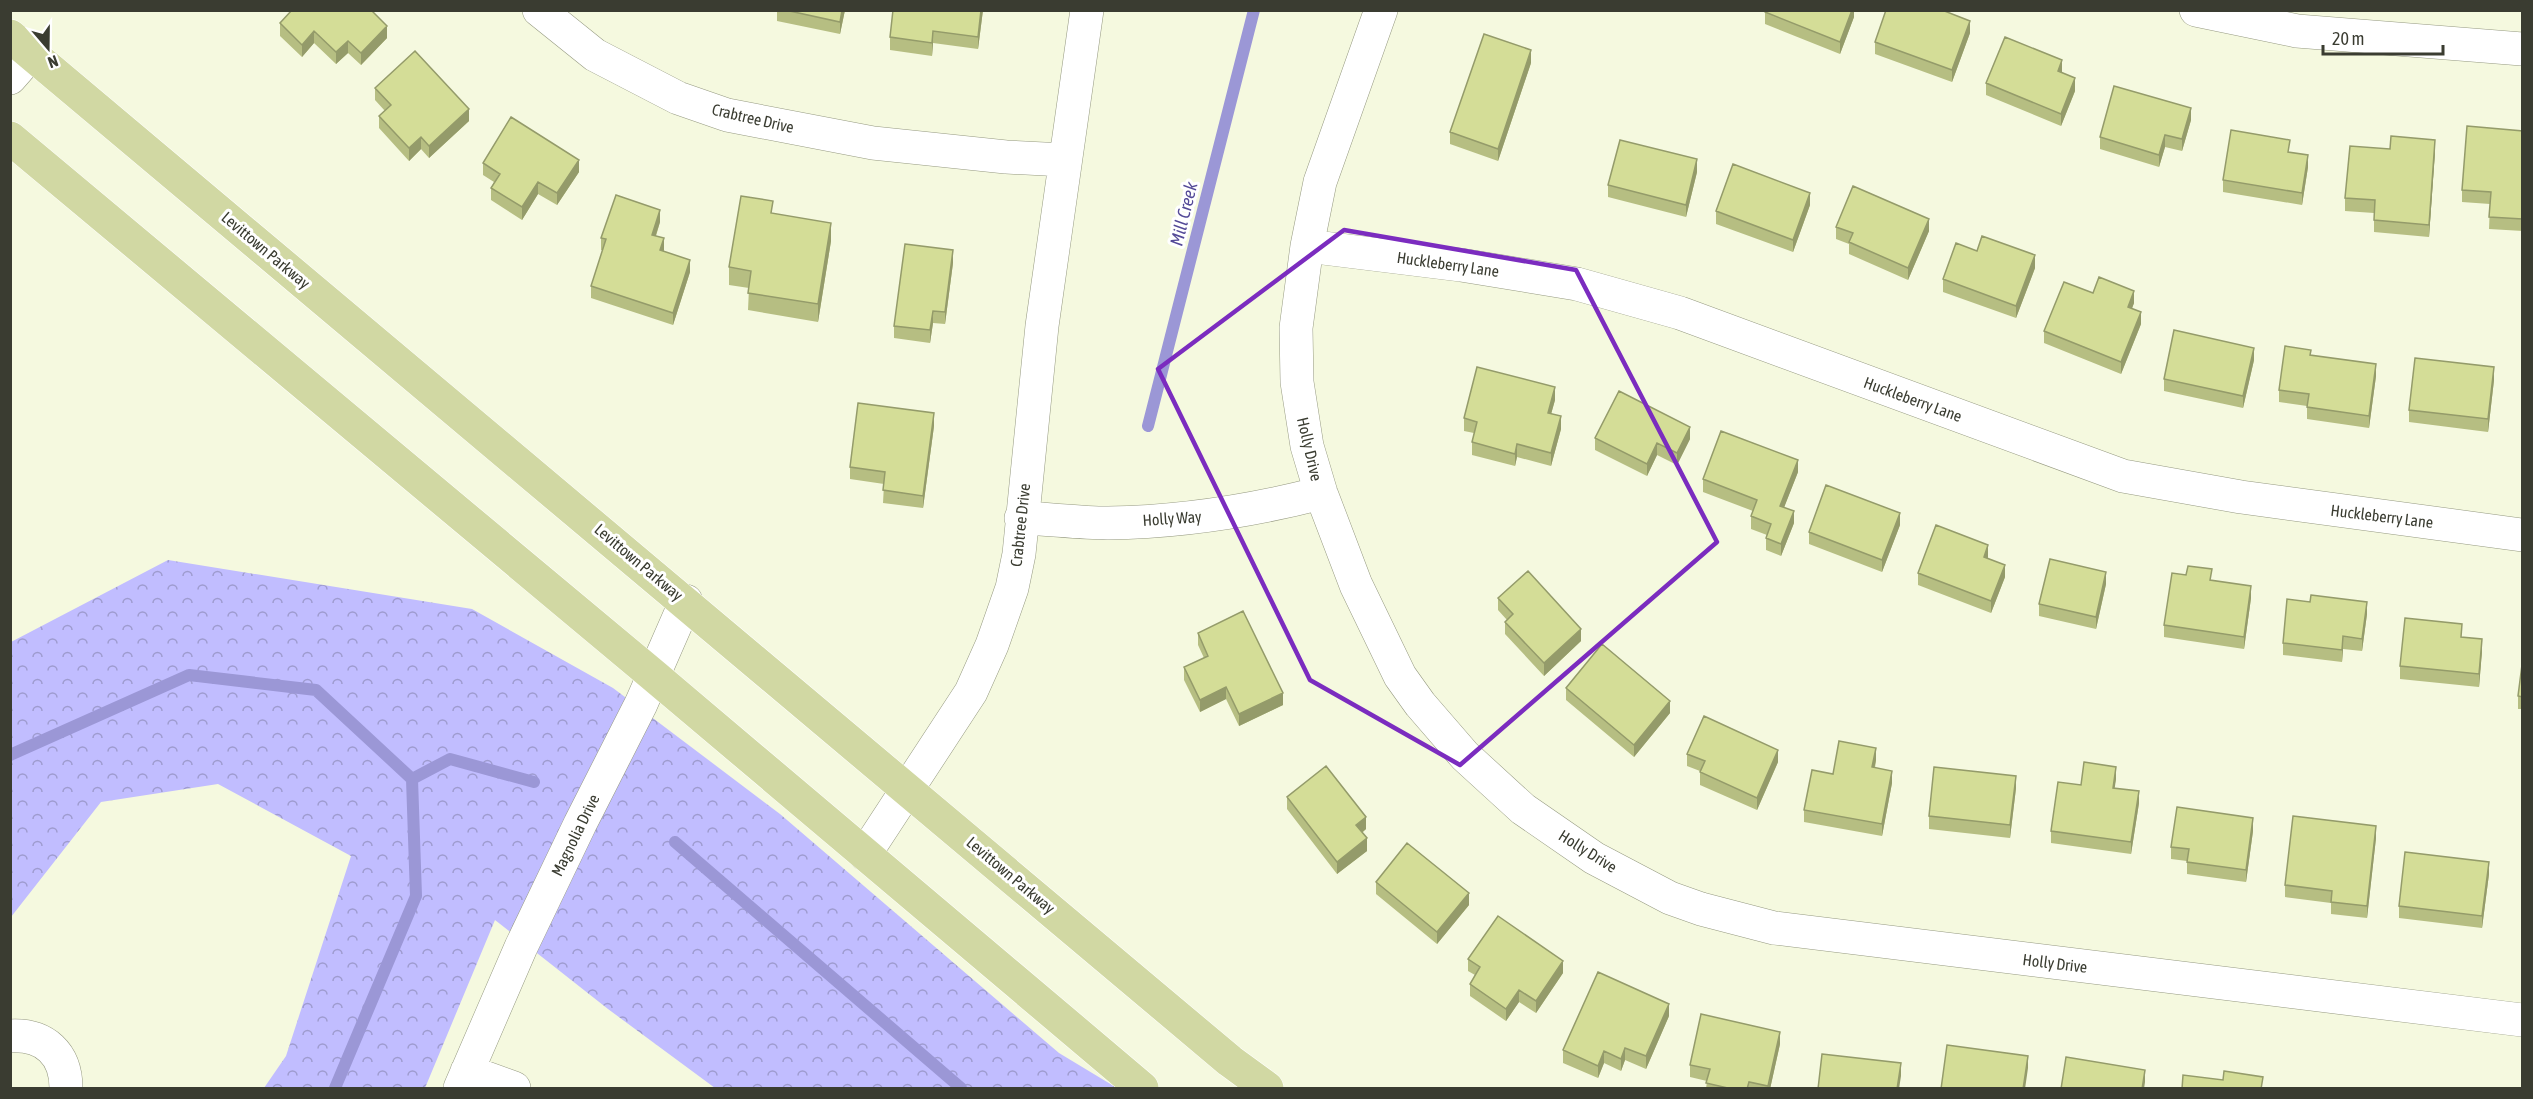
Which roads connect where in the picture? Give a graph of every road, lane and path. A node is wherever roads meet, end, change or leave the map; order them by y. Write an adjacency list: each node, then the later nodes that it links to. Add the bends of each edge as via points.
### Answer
1 (539, 10): 8 (street, Crabtree Drive, via 595,55 678,98 727,115 873,143)
2 (1087, 10): 8 (street, Crabtree Drive)
3 (1381, 10): 9 (street, Holly Drive, via 1320,182)
4 (2196, 10): 5 (street, via 2297,31)
5 (2523, 49)
6 (17, 56): 13 (main road, Levittown Parkway)
7 (10, 138): 14 (main road)
8 (1064, 160): 11 (street, Crabtree Drive)
9 (1307, 246): 10 (street, Holly Drive, via 1296,328 1297,382 1306,446); 12 (street, Huckleberry Lane, via 1577,284 1680,313 2123,476 2241,497)
10 (1321, 493): 11 (street, Holly Way, via 1194,518 1107,523); 17 (street, Holly Drive, via 1356,585 1400,676 1465,756 1523,808 1594,858 1670,898 1774,928)
11 (1021, 518): 15 (street, Crabtree Drive, via 1012,588 992,645 971,692)
12 (2523, 534)
13 (686, 602): 14 (street, Magnolia Drive); 15 (main road, Levittown Parkway)
14 (653, 675): 16 (main road); 19 (street, Magnolia Drive, via 521,947)
15 (908, 788): 16 (street, Crabtree Drive); 23 (main road, Levittown Parkway)
16 (866, 854): 22 (main road)
17 (2523, 1020)
18 (10, 1036): 20 (street, via 21,1035 47,1044 60,1058)
19 (464, 1080): 21 (street, Magnolia Drive)
20 (66, 1089)
21 (514, 1089)
22 (1143, 1089)
23 (1267, 1089)

